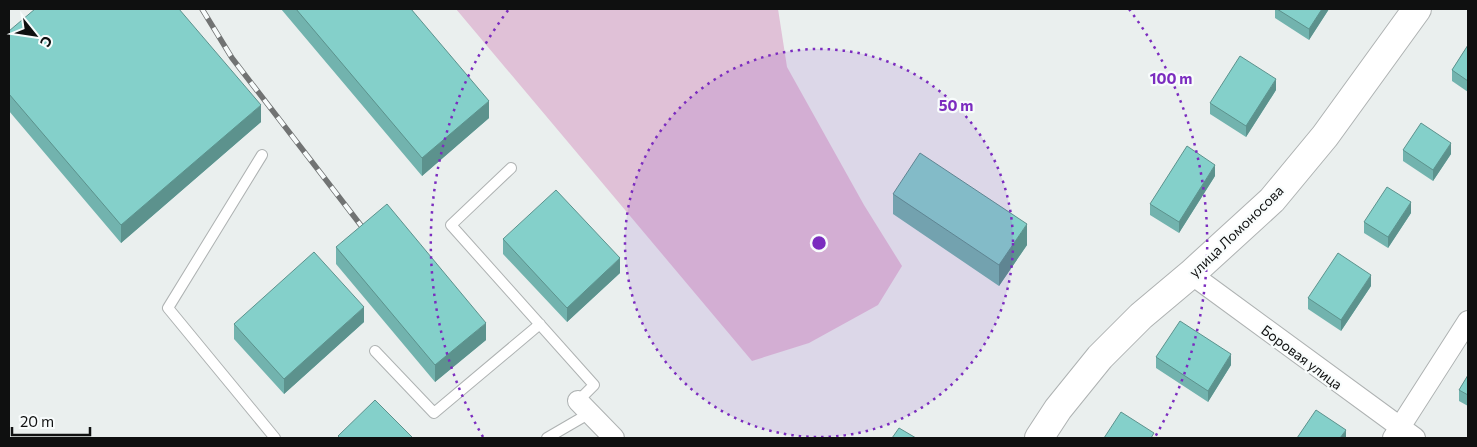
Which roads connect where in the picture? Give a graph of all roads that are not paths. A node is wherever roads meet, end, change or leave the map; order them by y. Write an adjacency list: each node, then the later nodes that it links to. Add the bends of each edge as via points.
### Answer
1 (1417, 9): 4 (street, улица Ломоносова, via 1325,136 1272,200)
2 (262, 155): 10 (lane, via 168,308)
3 (511, 168): 6 (lane, via 450,225)
4 (1191, 274): 9 (street, Боровая улица); 13 (street, улица Ломоносова, via 1141,316 1100,357)
5 (1468, 321): 9 (street)
6 (540, 324): 7 (lane, via 434,413); 8 (lane, via 594,385)
7 (376, 351)
8 (584, 407): 11 (lane); 12 (street)
9 (1402, 435)
10 (275, 438)
11 (547, 438)
12 (614, 438)
13 (1039, 438)

